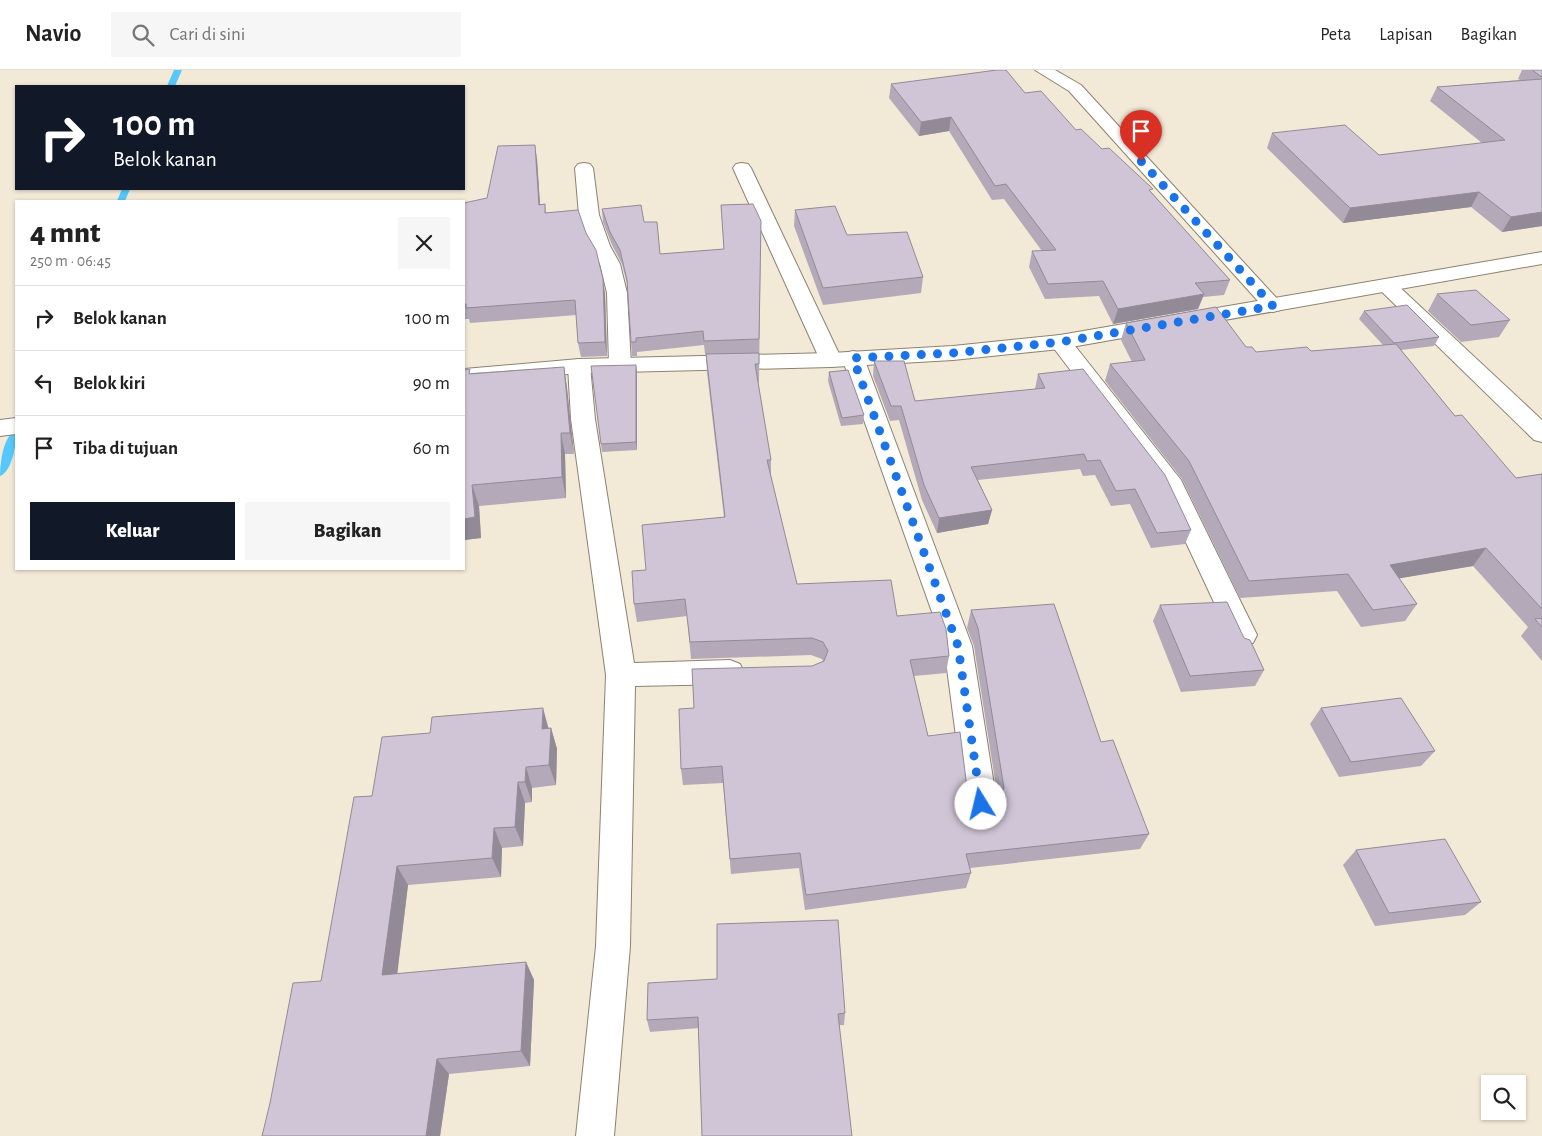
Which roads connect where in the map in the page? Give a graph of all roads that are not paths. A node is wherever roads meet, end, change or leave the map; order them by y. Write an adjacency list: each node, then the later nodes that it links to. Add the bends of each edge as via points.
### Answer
1 (1043, 70): 6 (street, via 1075,88)
2 (584, 168): 9 (street, via 589,215 610,264 617,293)
3 (742, 168): 8 (street)
4 (1542, 258): 5 (street)
5 (1386, 285): 6 (street); 14 (street)
6 (1273, 306): 7 (street)
7 (1060, 342): 8 (street, via 953,353); 15 (street, via 1172,486)
8 (842, 359): 9 (street); 18 (street, via 958,646)
9 (620, 365): 10 (street)
10 (579, 366): 11 (street); 17 (street, via 583,419)
11 (465, 376)
12 (15, 426): 13 (street)
13 (0, 428)
14 (1542, 434)
15 (1247, 645)
16 (751, 671): 17 (street)
17 (621, 675): 19 (street, via 613,946)
18 (981, 804)
19 (594, 1136)

